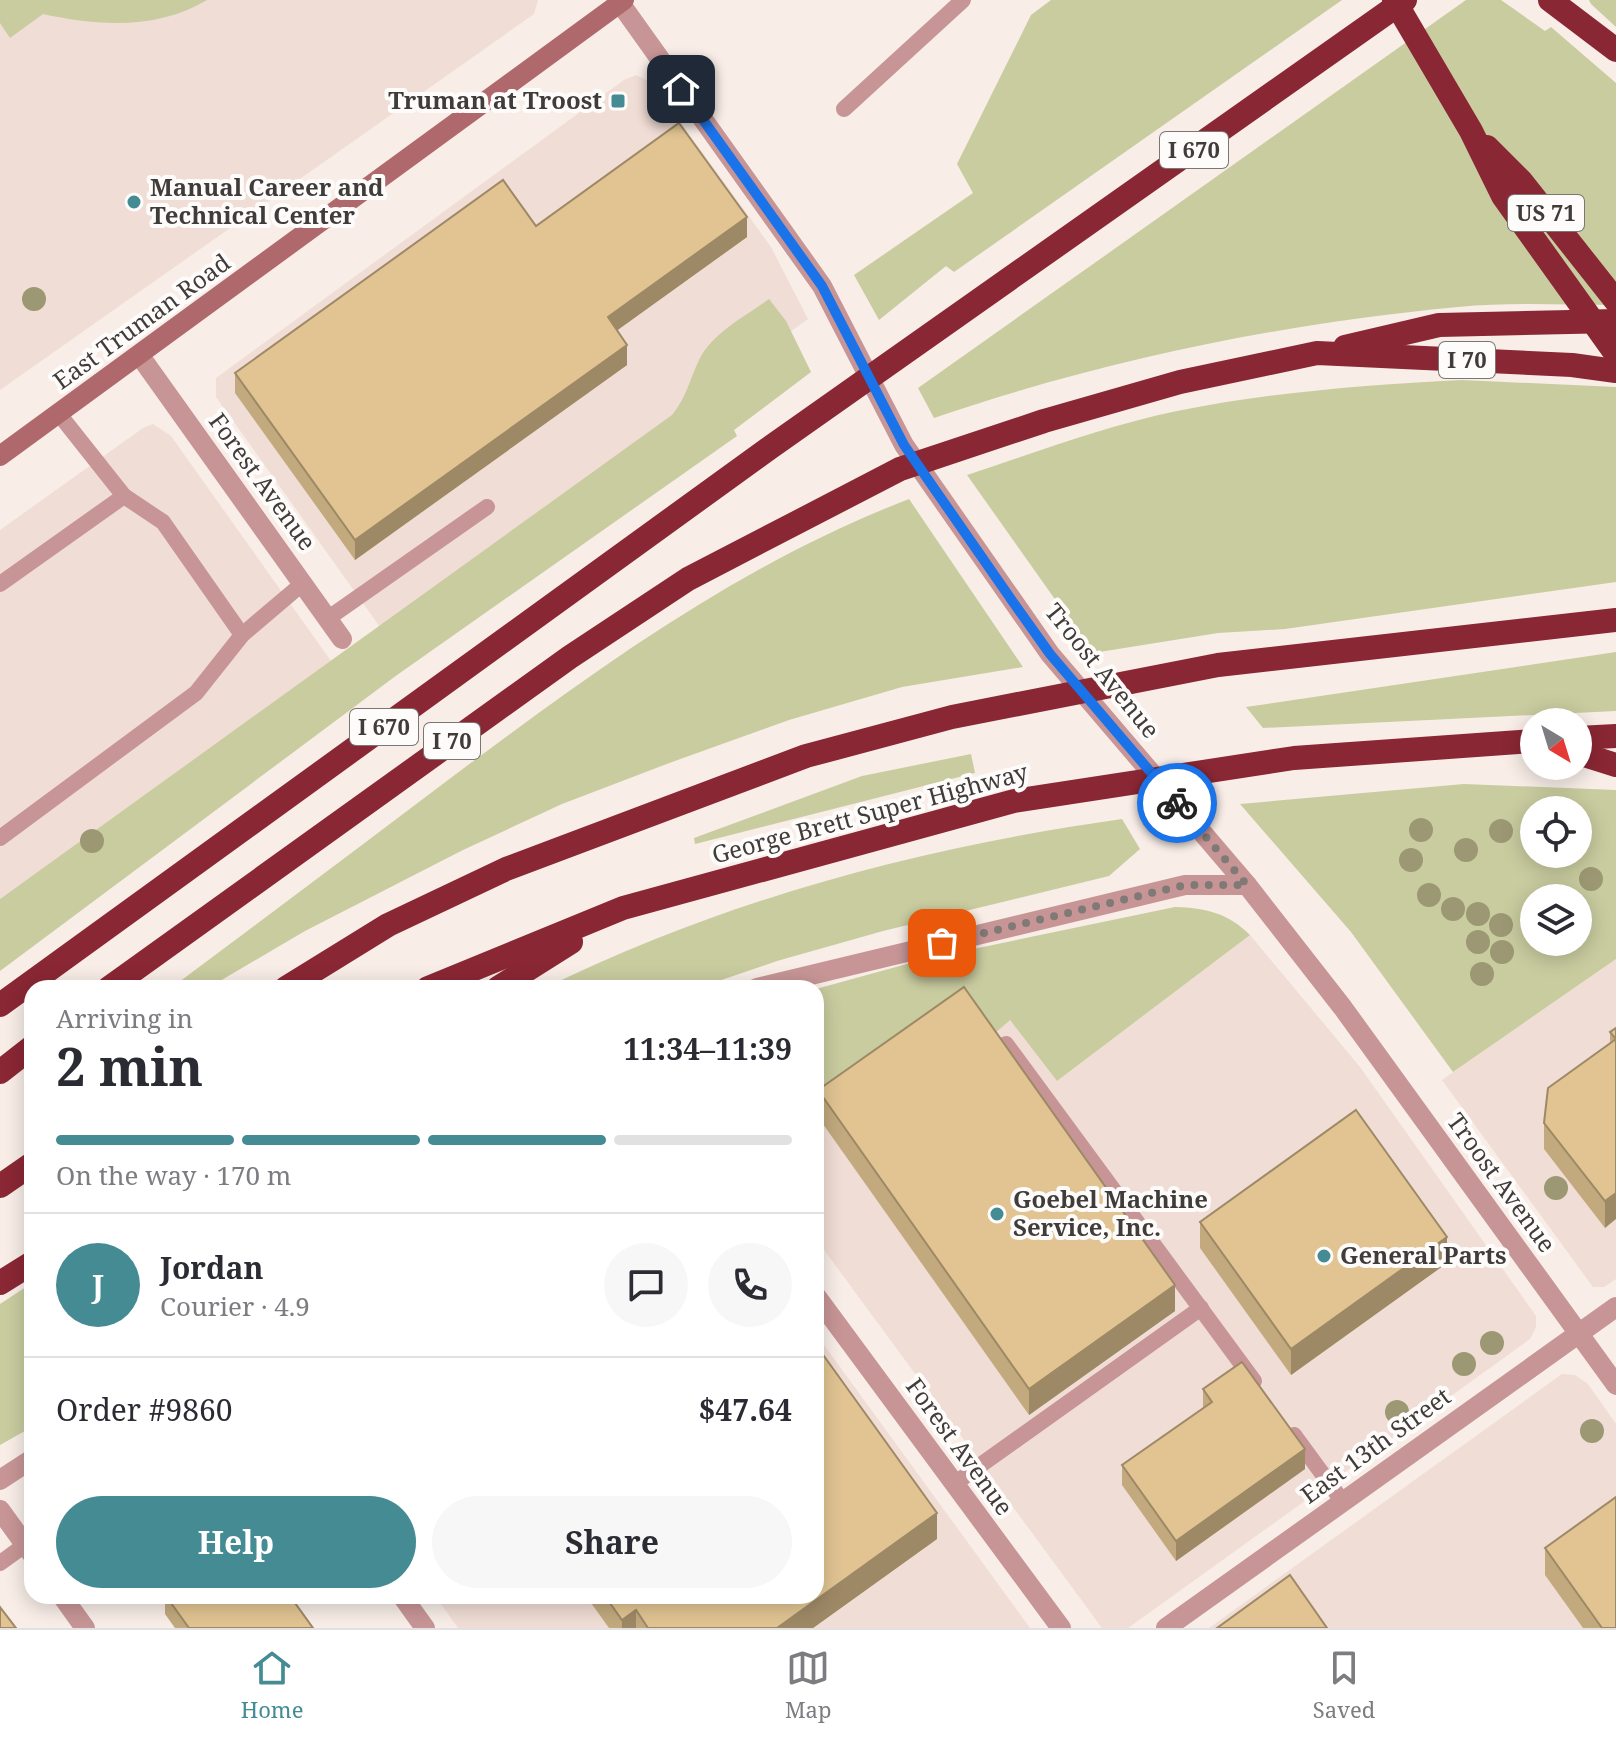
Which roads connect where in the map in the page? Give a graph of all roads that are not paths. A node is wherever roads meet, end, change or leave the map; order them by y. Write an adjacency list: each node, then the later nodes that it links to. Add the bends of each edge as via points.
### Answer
1 (963, 0): 7 (lane)
2 (1394, 0): 8 (highway, US 71)
3 (1405, 0): 33 (highway, I 670, via 768,449)
4 (620, 1): 13 (main road, East Truman Road); 31 (street, Troost Avenue, via 822,286 904,445 1050,654)
5 (1558, 7): 6 (highway)
6 (1616, 50)
7 (844, 109)
8 (1471, 131): 9 (highway, US 71, via 1521,181); 12 (highway, via 1503,196)
9 (1616, 301)
10 (1616, 321): 11 (highway, via 1439,325)
11 (1317, 353): 14 (highway, I 70); 34 (highway, I 70, via 1180,382 1044,421 900,469 809,515 688,579 583,648)
12 (1616, 354)
13 (140, 356): 15 (main road, East Truman Road); 20 (street, Forest Avenue)
14 (1616, 371)
15 (59, 414): 16 (main road, East Truman Road); 17 (lane)
16 (0, 456)
17 (124, 496): 19 (lane); 23 (lane, via 163,522)
18 (487, 507): 21 (lane)
19 (0, 584)
20 (302, 584): 21 (street, Forest Avenue); 23 (lane)
21 (327, 619): 24 (street, Forest Avenue)
22 (1616, 620): 35 (highway, via 1218,665 952,717 806,756 506,869 388,925)
23 (242, 635): 30 (lane, via 196,693)
24 (342, 639)
25 (1616, 736): 26 (highway)
26 (1592, 737)
27 (1520, 742): 32 (highway, George Brett Super Highway, via 1294,758 1014,801)
28 (1592, 757): 29 (highway)
29 (1616, 765)
30 (0, 838)
31 (1247, 885): 38 (street, via 1185,885); 51 (street, Troost Avenue, via 1343,1008)
32 (623, 908): 36 (highway, George Brett Super Highway); 37 (highway)
33 (35, 980)
34 (120, 980)
35 (299, 980)
36 (448, 980)
37 (510, 980)
38 (791, 980)
39 (24, 988): 40 (highway, I 670)
40 (0, 1005)
41 (1006, 1044): 50 (lane)
42 (24, 1053): 43 (highway)
43 (0, 1072)
44 (24, 1168): 45 (highway)
45 (0, 1186)
46 (24, 1268): 47 (highway)
47 (0, 1283)
48 (824, 1307): 57 (street, Forest Avenue)
49 (1616, 1307): 51 (street, East 13th Street)
50 (1201, 1308): 53 (lane); 57 (lane)
51 (1578, 1334): 52 (street, Troost Avenue); 58 (street, East 13th Street)
52 (1616, 1385)
53 (1263, 1394)
54 (1281, 1418): 58 (lane)
55 (24, 1464): 56 (street)
56 (0, 1480)
57 (954, 1484): 67 (street, Forest Avenue)
58 (1343, 1502): 68 (street, East 13th Street)
59 (0, 1510): 60 (street)
60 (24, 1543)
61 (24, 1552): 62 (lane)
62 (0, 1563)
63 (68, 1604): 65 (street)
64 (408, 1604): 66 (street)
65 (85, 1628)
66 (425, 1628)
67 (1061, 1628)
68 (1166, 1628)

